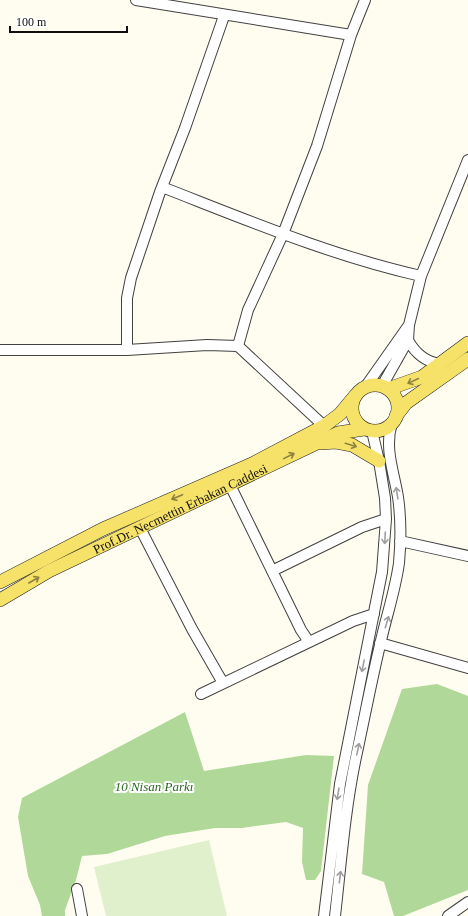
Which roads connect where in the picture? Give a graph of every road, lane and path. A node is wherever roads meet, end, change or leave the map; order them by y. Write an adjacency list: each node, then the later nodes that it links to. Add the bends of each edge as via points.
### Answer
1 (136, 0): 3 (street)
2 (365, 0): 4 (street)
3 (224, 16): 4 (street); 6 (street, via 186,128)
4 (351, 36): 7 (street, via 317,146)
5 (468, 160): 8 (street)
6 (162, 187): 7 (street); 14 (street, via 131,278 127,298)
7 (283, 234): 8 (street); 12 (street, via 248,310)
8 (421, 276): 9 (street)
9 (409, 325): 10 (street); 17 (street)
10 (408, 340): 16 (street, via 422,357); 18 (street)
11 (468, 343): 16 (main road)
12 (238, 346): 14 (street, via 207,345); 21 (street)
13 (0, 350): 14 (street)
14 (127, 350)
15 (468, 360): 20 (main road, via 406,403)
16 (440, 364): 18 (main road, one-way to 18, via 422,377)
17 (366, 386): 18 (main road); 19 (main road)
18 (385, 388): 20 (main road, via 397,402)
19 (355, 396): 21 (main road, Prof.Dr. Necmettin Erbakan Caddesi, via 340,414); 22 (main road, via 352,410 354,418)
20 (394, 420): 22 (main road, via 386,428); 28 (street, one-way to 20, via 398,498 388,445 388,434)
21 (324, 426): 31 (main road, Prof.Dr. Necmettin Erbakan Caddesi, one-way to 31, via 252,464 103,529)
22 (368, 430): 23 (main road, Prof.Dr. Necmettin Erbakan Caddesi, via 338,432); 24 (street)
23 (318, 442): 24 (main road, one-way to 24, via 352,445); 25 (main road, Prof.Dr. Necmettin Erbakan Caddesi, one-way to 23)
24 (379, 461): 26 (street)
25 (230, 485): 27 (main road, Prof.Dr. Necmettin Erbakan Caddesi); 30 (street)
26 (386, 519): 30 (street, via 362,526); 33 (street, one-way to 33, via 382,572)
27 (140, 528): 32 (main road, Prof.Dr. Necmettin Erbakan Caddesi, one-way to 27, via 49,571); 37 (street, via 192,630)
28 (400, 541): 29 (street); 35 (street, one-way to 28, via 394,594)
29 (468, 556)
30 (272, 571): 34 (street, via 300,630)
31 (0, 582)
32 (0, 600)
33 (374, 614): 34 (street); 42 (street, one-way to 42, via 341,778)
34 (309, 642): 37 (street)
35 (380, 644): 36 (street); 43 (street, one-way to 35, via 352,782)
36 (468, 668)
37 (223, 683): 38 (street)
38 (201, 694)
39 (77, 889): 41 (street)
40 (468, 902): 44 (street)
41 (82, 916)
42 (324, 916)
43 (335, 916)
44 (448, 916)

